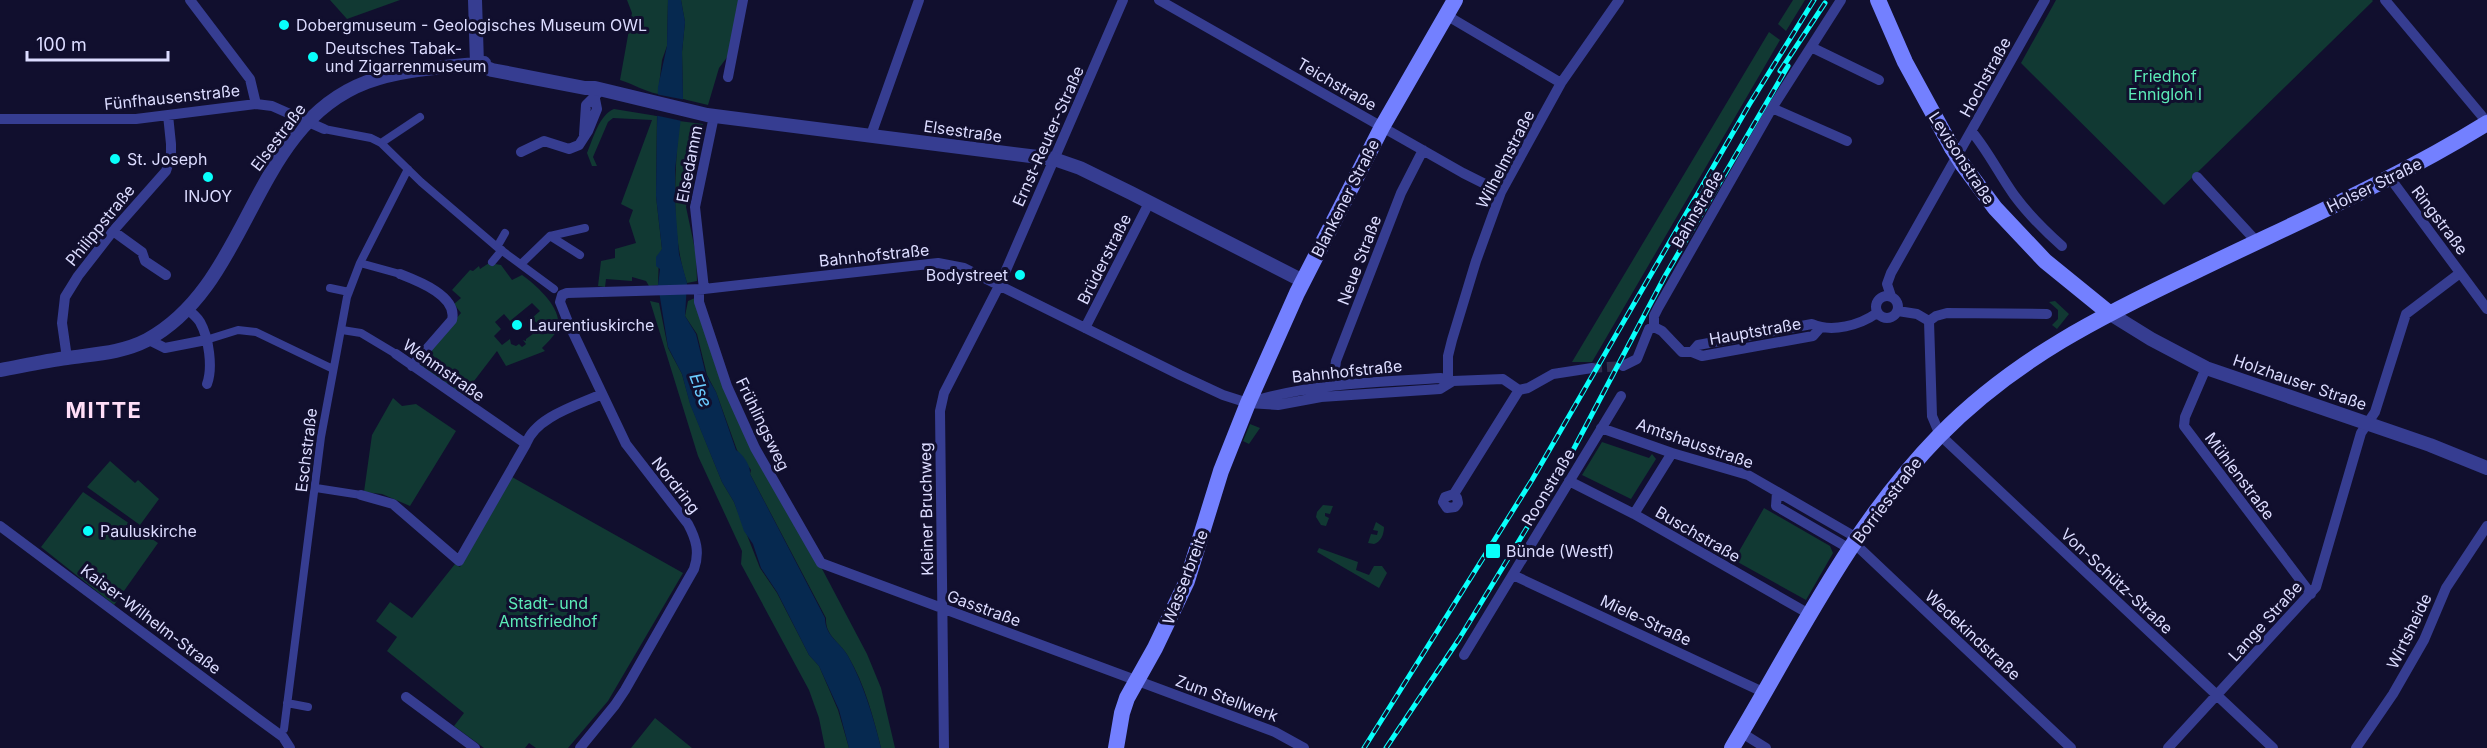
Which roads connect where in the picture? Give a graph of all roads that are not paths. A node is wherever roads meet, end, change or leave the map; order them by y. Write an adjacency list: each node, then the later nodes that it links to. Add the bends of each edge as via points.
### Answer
1 (190, 0): 20 (street, via 250,79)
2 (475, 0): 15 (street)
3 (743, 0): 16 (street)
4 (919, 0): 31 (street)
5 (1124, 0): 36 (street, Ernst-Reuter-Straße)
6 (1159, 0): 28 (street, Teichstraße)
7 (1455, 0): 13 (main road, Blankener Straße)
8 (1619, 0): 18 (street, Wilhelmstraße)
9 (1841, 0): 14 (street, Bahnstraße)
10 (1878, 0): 67 (main road, Levisonstraße, bridge, via 1905,62 1963,165 1995,208 2045,261)
11 (2045, 0): 30 (street, Hochstraße)
12 (2390, 1): 27 (street)
13 (1446, 15): 18 (street); 28 (main road, Blankener Straße)
14 (1811, 47): 17 (street); 21 (street, Bahnstraße)
15 (477, 64): 19 (street, Elsestraße); 26 (street, Elsestraße, via 425,69 366,82 338,97)
16 (728, 77)
17 (1879, 80)
18 (1561, 83): 40 (street, Wilhelmstraße)
19 (597, 92): 22 (street, Elsestraße); 35 (street, via 586,105 584,135 579,145 569,148 544,141)
20 (256, 105): 23 (street, Fünfhausenstraße); 26 (street, Fünfhausenstraße, via 272,106)
21 (1772, 108): 32 (street); 70 (street, Bahnstraße, via 1658,308)
22 (707, 115): 31 (street, Elsestraße); 59 (street, Elsedamm, via 695,207)
23 (168, 116): 25 (street, Fünfhausenstraße, via 126,120); 43 (street, Philippstraße, via 171,150 166,171)
24 (420, 117): 33 (street)
25 (0, 119)
26 (307, 122): 29 (street, Fünfhausenstraße); 63 (street, Elsestraße, via 276,163 229,250)
27 (2487, 122): 39 (main road, Holser Straße)
28 (1382, 127): 34 (street, Teichstraße); 56 (main road, Blankener Straße)
29 (324, 129): 33 (street)
30 (1971, 132): 47 (street, via 2035,222); 62 (street, Hochstraße, via 1892,273 1887,284)
31 (872, 135): 36 (street, Elsestraße)
32 (1847, 141)
33 (381, 143): 37 (street)
34 (1423, 150): 40 (street, Teichstraße); 85 (street, Neue Straße, via 1401,193 1336,361)
35 (521, 152)
36 (1054, 159): 41 (street, Elsestraße); 57 (street, Ernst-Reuter-Straße)
37 (408, 170): 48 (street); 51 (street, Eschstraße, via 364,247)
38 (2197, 177): 46 (street)
39 (2390, 178): 46 (main road, Holser Straße); 53 (street, Ringstraße)
40 (1501, 192): 83 (street, Wilhelmstraße, via 1452,340)
41 (1149, 203): 56 (street, Elsestraße); 71 (street, Brüderstraße)
42 (585, 228): 45 (street)
43 (113, 231): 55 (street); 76 (street, Philippstraße, via 65,297 62,323)
44 (505, 233): 48 (street)
45 (550, 236): 49 (street); 52 (street)
46 (2257, 242): 67 (main road, Holser Straße)
47 (2062, 246)
48 (500, 249): 50 (street); 52 (street)
49 (580, 255)
50 (492, 262)
51 (360, 263): 54 (street); 60 (street, Eschstraße)
52 (520, 264): 61 (street)
53 (2460, 273): 64 (street, Ringstraße); 90 (street, Lange Straße, via 2406,314)
54 (400, 274): 77 (street, via 431,287 451,305 454,314)
55 (166, 275)
56 (1303, 281): 89 (main road, Blankener Straße)
57 (1000, 284): 59 (street, Bahnhofstraße, via 964,268 938,263); 71 (street, Bahnhofstraße); 107 (street, Kleiner Bruchweg, via 944,393 940,411)
58 (330, 288): 60 (street)
59 (699, 289): 61 (street, Bahnhofstraße); 104 (street, Frühlingsweg, via 699,302 727,386 756,448)
60 (349, 292): 72 (street, Eschstraße)
61 (558, 292): 87 (street, Nordring)
62 (1891, 296): 65 (street); 66 (street, via 1878,300)
63 (186, 308): 73 (street, Elsestraße); 74 (street, via 200,321)
64 (2487, 309)
65 (1898, 310): 66 (street, via 1886,318); 69 (street)
66 (1877, 313): 70 (street, Hauptstraße, via 1850,325 1820,328 1812,324 1698,345 1692,352 1682,352)
67 (2109, 313): 80 (street, Holzhauser Straße); 92 (main road, Borriesstraße, via 2025,364)
68 (2047, 314): 69 (street, via 1947,313)
69 (1929, 321): 92 (street, via 1932,416)
70 (1654, 327): 78 (street, via 1649,329 1636,359)
71 (1085, 328): 89 (street, Bahnhofstraße, via 1223,395)
72 (342, 330): 75 (street, Wehmstraße, via 362,333); 81 (street, Eschstraße)
73 (147, 339): 74 (street, via 165,348); 76 (street, Elsestraße, via 110,353)
74 (206, 340): 81 (street, via 238,330 256,332); 84 (street, via 210,376)
75 (396, 354): 77 (street, Wehmstraße)
76 (67, 358): 82 (street, Elsestraße)
77 (412, 366): 93 (street, Wehmstraße)
78 (1623, 366)
79 (1592, 368): 86 (street, via 1553,374)
80 (2206, 368): 90 (street, Holzhauser Straße); 106 (street, Mühlenstraße, via 2184,426)
81 (333, 369): 97 (street, Eschstraße, via 317,436)
82 (0, 370)
83 (1448, 383): 85 (street, Bahnhofstraße, via 1441,378); 86 (street, Bahnhofstraße, via 1503,379); 89 (street, Bahnhofstraße, via 1440,389 1321,397 1278,405)
84 (207, 384)
85 (1333, 384): 89 (street, Bahnhofstraße)
86 (1519, 390): 98 (street)
87 (602, 394): 93 (street, via 539,424); 120 (street, Nordring, via 633,454 688,524 695,537 697,560 615,705)
88 (1621, 396): 91 (street, Roonstraße)
89 (1248, 403): 110 (main road, Wasserbreite, via 1221,471 1187,580)
90 (2368, 423): 95 (street, Holzhauser Straße); 106 (street, Lange Straße, via 2361,433 2319,578)
91 (1601, 428): 94 (street, Amtshausstraße); 96 (street, Roonstraße)
92 (1940, 435): 103 (main road, Borriesstraße, via 1888,494); 112 (street, Von-Schütz-Straße)
93 (526, 444): 99 (street, via 459,561 393,504)
94 (1672, 453): 100 (street); 103 (street, Amtshausstraße, via 1748,475 1777,492 1776,506)
95 (2487, 468)
96 (1569, 481): 100 (street, Buschstraße); 105 (street, Roonstraße)
97 (316, 488): 99 (street); 114 (street, Eschstraße, via 308,521)
98 (1454, 494)
99 (361, 495)
100 (1634, 514): 108 (street, Buschstraße)
101 (0, 526): 117 (street, Kaiser-Wilhelm-Straße)
102 (2486, 529): 129 (street, Wirtsheide, via 2446,588 2424,640)
103 (1854, 543): 108 (main road, Borriesstraße); 126 (street, Wedekindstraße)
104 (821, 563): 107 (street, Gasstraße)
105 (1513, 575): 109 (street, Roonstraße); 111 (street, Miele-Straße)
106 (2310, 594): 112 (street, Lange Straße)
107 (942, 609): 110 (street, Gasstraße); 121 (street, Kleiner Bruchweg)
108 (1811, 615): 111 (main road, Borriesstraße)
109 (1464, 655)
110 (1137, 681): 122 (main road, Wasserbreite, via 1122,713); 123 (street, Zum Stellwerk, via 1275,732)
111 (1766, 693): 116 (main road, Borriesstraße)
112 (2217, 695): 127 (street, Lange Straße); 128 (street, Von-Schütz-Straße)
113 (406, 697): 119 (street)
114 (287, 703): 115 (street); 117 (street, Eschstraße)
115 (308, 707)
116 (1742, 733): 124 (main road, Borriesstraße); 125 (street)
117 (282, 738): 118 (street)
118 (290, 748)
119 (475, 748)
120 (580, 748)
121 (944, 748)
122 (1116, 748)
123 (1304, 748)
124 (1732, 748)
125 (1766, 748)
126 (2071, 748)
127 (2168, 748)
128 (2273, 748)
129 (2356, 748)

